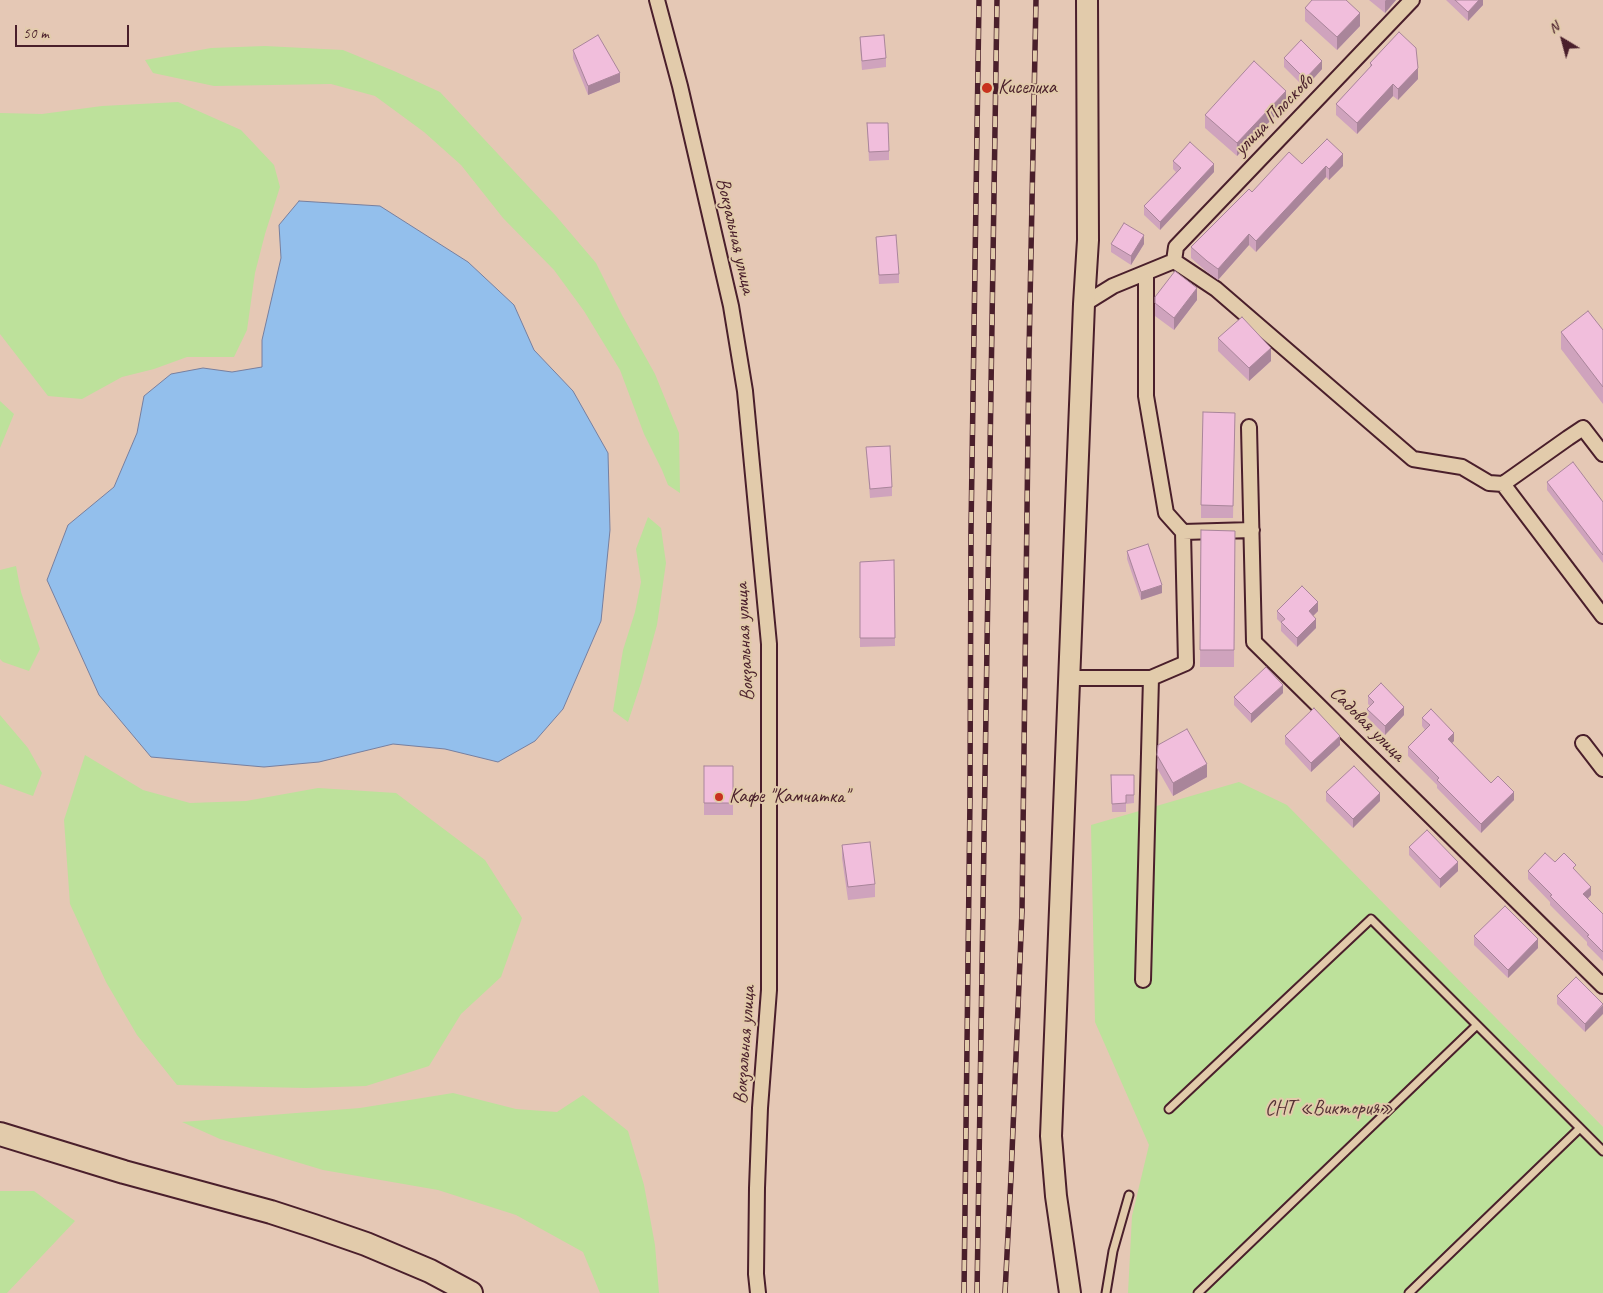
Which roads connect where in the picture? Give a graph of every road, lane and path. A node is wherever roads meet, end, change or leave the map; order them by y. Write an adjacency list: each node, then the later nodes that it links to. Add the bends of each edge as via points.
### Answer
1 (656, 0): 26 (street, Вокзальная улица, via 731,306 745,391 769,644 769,990 757,1188)
2 (1087, 0): 6 (street, via 1088,240)
3 (1412, 0): 4 (street, улица Плосково, via 1176,247)
4 (1174, 261): 5 (street); 9 (street, via 1216,289 1413,459 1462,467 1489,483)
5 (1146, 273): 6 (street, via 1113,286); 11 (street, via 1146,396 1166,512)
6 (1084, 304): 13 (street)
7 (1249, 427): 10 (street, Садовая улица)
8 (1603, 453): 9 (street, via 1583,428)
9 (1503, 484): 12 (street)
10 (1252, 530): 11 (street); 18 (street, Садовая улица, via 1254,642)
11 (1183, 532): 14 (street, via 1186,663)
12 (1603, 616)
13 (1069, 678): 14 (street); 27 (street, via 1051,1136)
14 (1151, 678): 17 (street)
15 (1583, 743): 16 (street)
16 (1603, 769)
17 (1143, 980)
18 (1603, 986)
19 (1476, 1025): 20 (lane, via 1371,919); 21 (lane); 29 (lane)
20 (1169, 1109)
21 (1580, 1128): 23 (lane); 30 (lane)
22 (0, 1134): 25 (main road, via 314,1226 430,1271)
23 (1603, 1151)
24 (1129, 1195): 28 (lane, via 1112,1251)
25 (471, 1293)
26 (758, 1293)
27 (1070, 1293)
28 (1106, 1293)
29 (1198, 1293)
30 (1409, 1293)

